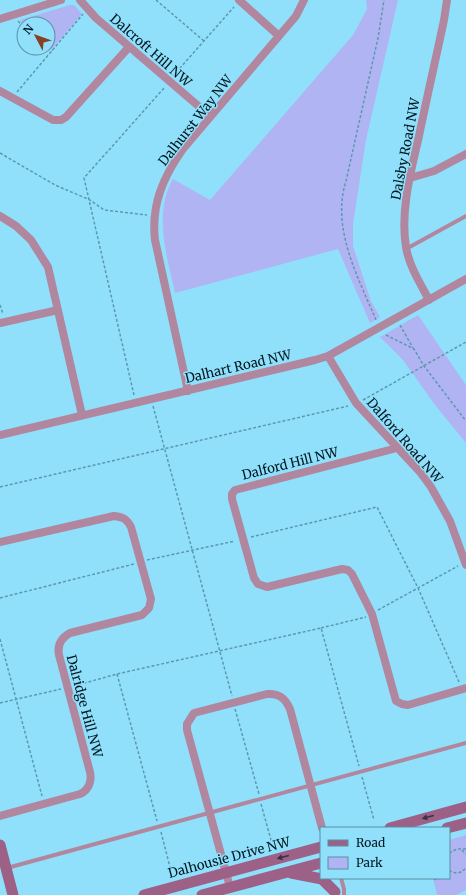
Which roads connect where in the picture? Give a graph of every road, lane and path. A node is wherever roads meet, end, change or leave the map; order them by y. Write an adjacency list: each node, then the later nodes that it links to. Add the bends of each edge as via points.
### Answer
1 (61, 0): 9 (street)
2 (80, 0): 8 (street, Dalcroft Hill NW)
3 (156, 0): 11 (path)
4 (304, 0): 10 (street, Dalhurst Way NW, via 296,16)
5 (384, 0): 33 (path, via 378,38 341,196 346,245)
6 (447, 0): 22 (street, Dalsby Road NW)
7 (237, 3): 10 (street); 11 (path)
8 (88, 10): 12 (path); 13 (street, Dalcroft Hill NW)
9 (0, 19)
10 (279, 36): 19 (street, Dalhurst Way NW)
11 (204, 41): 15 (path)
12 (56, 46)
13 (129, 47): 18 (street, via 61,120 53,120); 19 (street, Dalcroft Hill NW)
14 (48, 56): 18 (path)
15 (174, 76)
16 (164, 87): 23 (path, via 84,178)
17 (0, 91): 18 (street)
18 (12, 97)
19 (210, 116): 40 (street, Dalhurst Way NW, via 172,164 158,194 154,215 157,249)
20 (0, 153): 23 (path, via 55,185)
21 (466, 154): 22 (street, via 434,171)
22 (410, 178): 27 (street, Dalsby Road NW, via 405,213)
23 (90, 200): 24 (path, via 104,210); 41 (path)
24 (147, 215)
25 (0, 216): 31 (street, via 24,233 40,253 48,267)
26 (466, 216): 27 (lane)
27 (406, 249): 29 (street, Dalsby Road NW, via 413,271)
28 (466, 279): 29 (street, Dalhart Road NW)
29 (429, 300): 38 (street, Dalhart Road NW)
30 (0, 304): 32 (path)
31 (58, 310): 32 (street); 44 (street)
32 (2, 319)
33 (376, 320)
34 (399, 325): 37 (path)
35 (386, 335): 37 (path)
36 (466, 342): 39 (path)
37 (414, 349): 39 (path)
38 (328, 356): 40 (street, Dalhart Road NW); 42 (street, Dalford Road NW)
39 (424, 366): 42 (path); 45 (path)
40 (188, 391): 44 (street, Dalhart Road NW)
41 (134, 395)
42 (356, 403): 47 (street, Dalford Road NW); 48 (path)
43 (153, 406): 48 (path)
44 (82, 415): 46 (street, Dalhart Road NW)
45 (466, 421)
46 (0, 435)
47 (397, 448): 56 (street, Dalford Road NW, via 420,472 441,503); 66 (street, Dalford Hill NW, via 235,490 232,499 254,578 258,584 267,587 342,569 352,574 372,614 396,701 408,705)
48 (164, 449): 49 (path); 53 (path)
49 (0, 487)
50 (249, 538): 57 (path, via 377,508)
51 (237, 540): 53 (path)
52 (0, 542): 78 (street, Dalridge Hill NW, via 120,516 129,522 131,527 151,600 149,608 142,615 70,633 62,638 59,645 59,655 90,772 91,782 87,789 80,794)
53 (192, 551): 54 (path); 63 (path)
54 (147, 560)
55 (136, 563): 58 (path)
56 (463, 565): 57 (path)
57 (418, 588): 59 (path); 66 (path)
58 (0, 598)
59 (377, 610)
60 (366, 617): 61 (path)
61 (321, 628): 63 (path); 72 (path)
62 (0, 639): 68 (path)
63 (220, 651): 64 (path); 69 (path)
64 (117, 674): 65 (path); 81 (path)
65 (73, 686)
66 (463, 686)
67 (61, 689): 68 (path)
68 (16, 699): 70 (path); 74 (path)
69 (233, 702): 73 (street, via 274,693 284,698 290,709); 75 (path); 77 (street, via 198,711 190,717 187,724)
70 (0, 703)
71 (466, 743): 72 (lane)
72 (361, 772): 73 (lane); 79 (path)
73 (310, 786): 75 (lane); 82 (street)
74 (43, 798)
75 (260, 799): 77 (lane); 86 (path)
76 (466, 807): 83 (street, one-way to 83)
77 (210, 813): 81 (lane); 97 (street)
78 (0, 816)
79 (374, 820)
80 (466, 823): 84 (street)
81 (159, 826): 93 (lane); 98 (path)
82 (322, 827)
83 (394, 827)
84 (450, 827)
85 (0, 845): 93 (street)
86 (273, 847)
87 (320, 847): 97 (street, Dalhousie Drive NW, one-way to 97)
88 (466, 849): 89 (path)
89 (461, 850): 90 (path); 91 (path)
90 (450, 853)
91 (466, 854)
92 (320, 863): 96 (street)
93 (6, 868): 105 (street)
94 (466, 868): 95 (path, via 457,873)
95 (450, 870)
96 (285, 872): 99 (street); 103 (street)
97 (226, 873): 103 (street); 106 (street, Dalhousie Drive NW)
98 (172, 874)
99 (320, 879)
100 (322, 879): 104 (street)
101 (331, 879): 104 (lane)
102 (342, 879): 104 (lane, via 344,889)
103 (230, 887): 107 (street)
104 (338, 894)
105 (13, 895)
106 (144, 895)
107 (202, 895)

